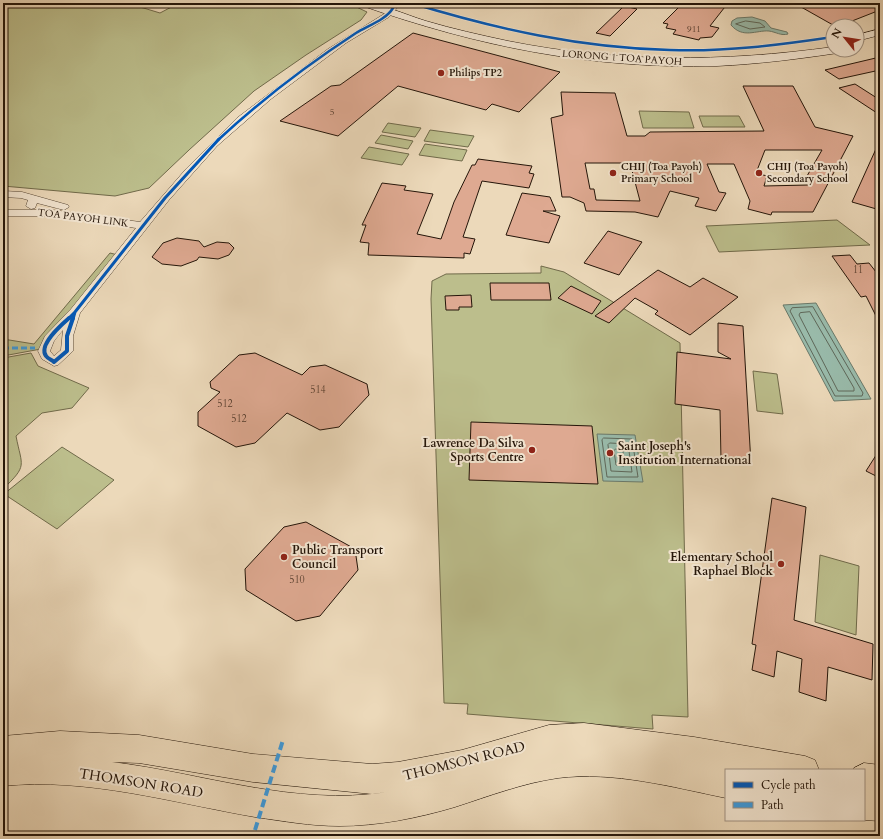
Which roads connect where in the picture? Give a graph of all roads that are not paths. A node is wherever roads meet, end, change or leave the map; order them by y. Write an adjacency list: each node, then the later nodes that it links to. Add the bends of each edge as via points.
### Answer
1 (364, 3): 2 (main road, LORONG 1 TOA PAYOH)
2 (387, 9): 3 (main road, LORONG 1 TOA PAYOH); 14 (street, via 302,71 240,121 182,178)
3 (418, 18): 7 (main road, LORONG 1 TOA PAYOH, via 524,40 621,53 726,55); 9 (main road, LORONG 1 TOA PAYOH, via 463,36 522,49 587,58 666,62 742,61)
4 (880, 32): 5 (main road)
5 (865, 36)
6 (880, 40): 8 (main road)
7 (825, 44)
8 (865, 44)
9 (825, 52)
10 (3, 194): 11 (street, TOA PAYOH LINK, via 22,195)
11 (33, 200): 12 (street, TOA PAYOH LINK, via 31,206); 14 (street, TOA PAYOH LINK)
12 (22, 212): 13 (street, TOA PAYOH LINK); 14 (street, TOA PAYOH LINK)
13 (3, 213)
14 (147, 222): 15 (street)
15 (75, 312)
16 (3, 750): 17 (main road, THOMSON ROAD, via 60,745 139,749 253,768 372,779 398,777 462,764 549,739 584,737 694,751)
17 (799, 769)
18 (3, 771): 21 (main road, THOMSON ROAD, via 92,774 150,781 284,807 355,812 440,796 511,774 559,764 592,763)
19 (865, 778): 20 (main road)
20 (880, 780)
21 (725, 783)
22 (865, 805): 23 (main road)
23 (880, 806)

